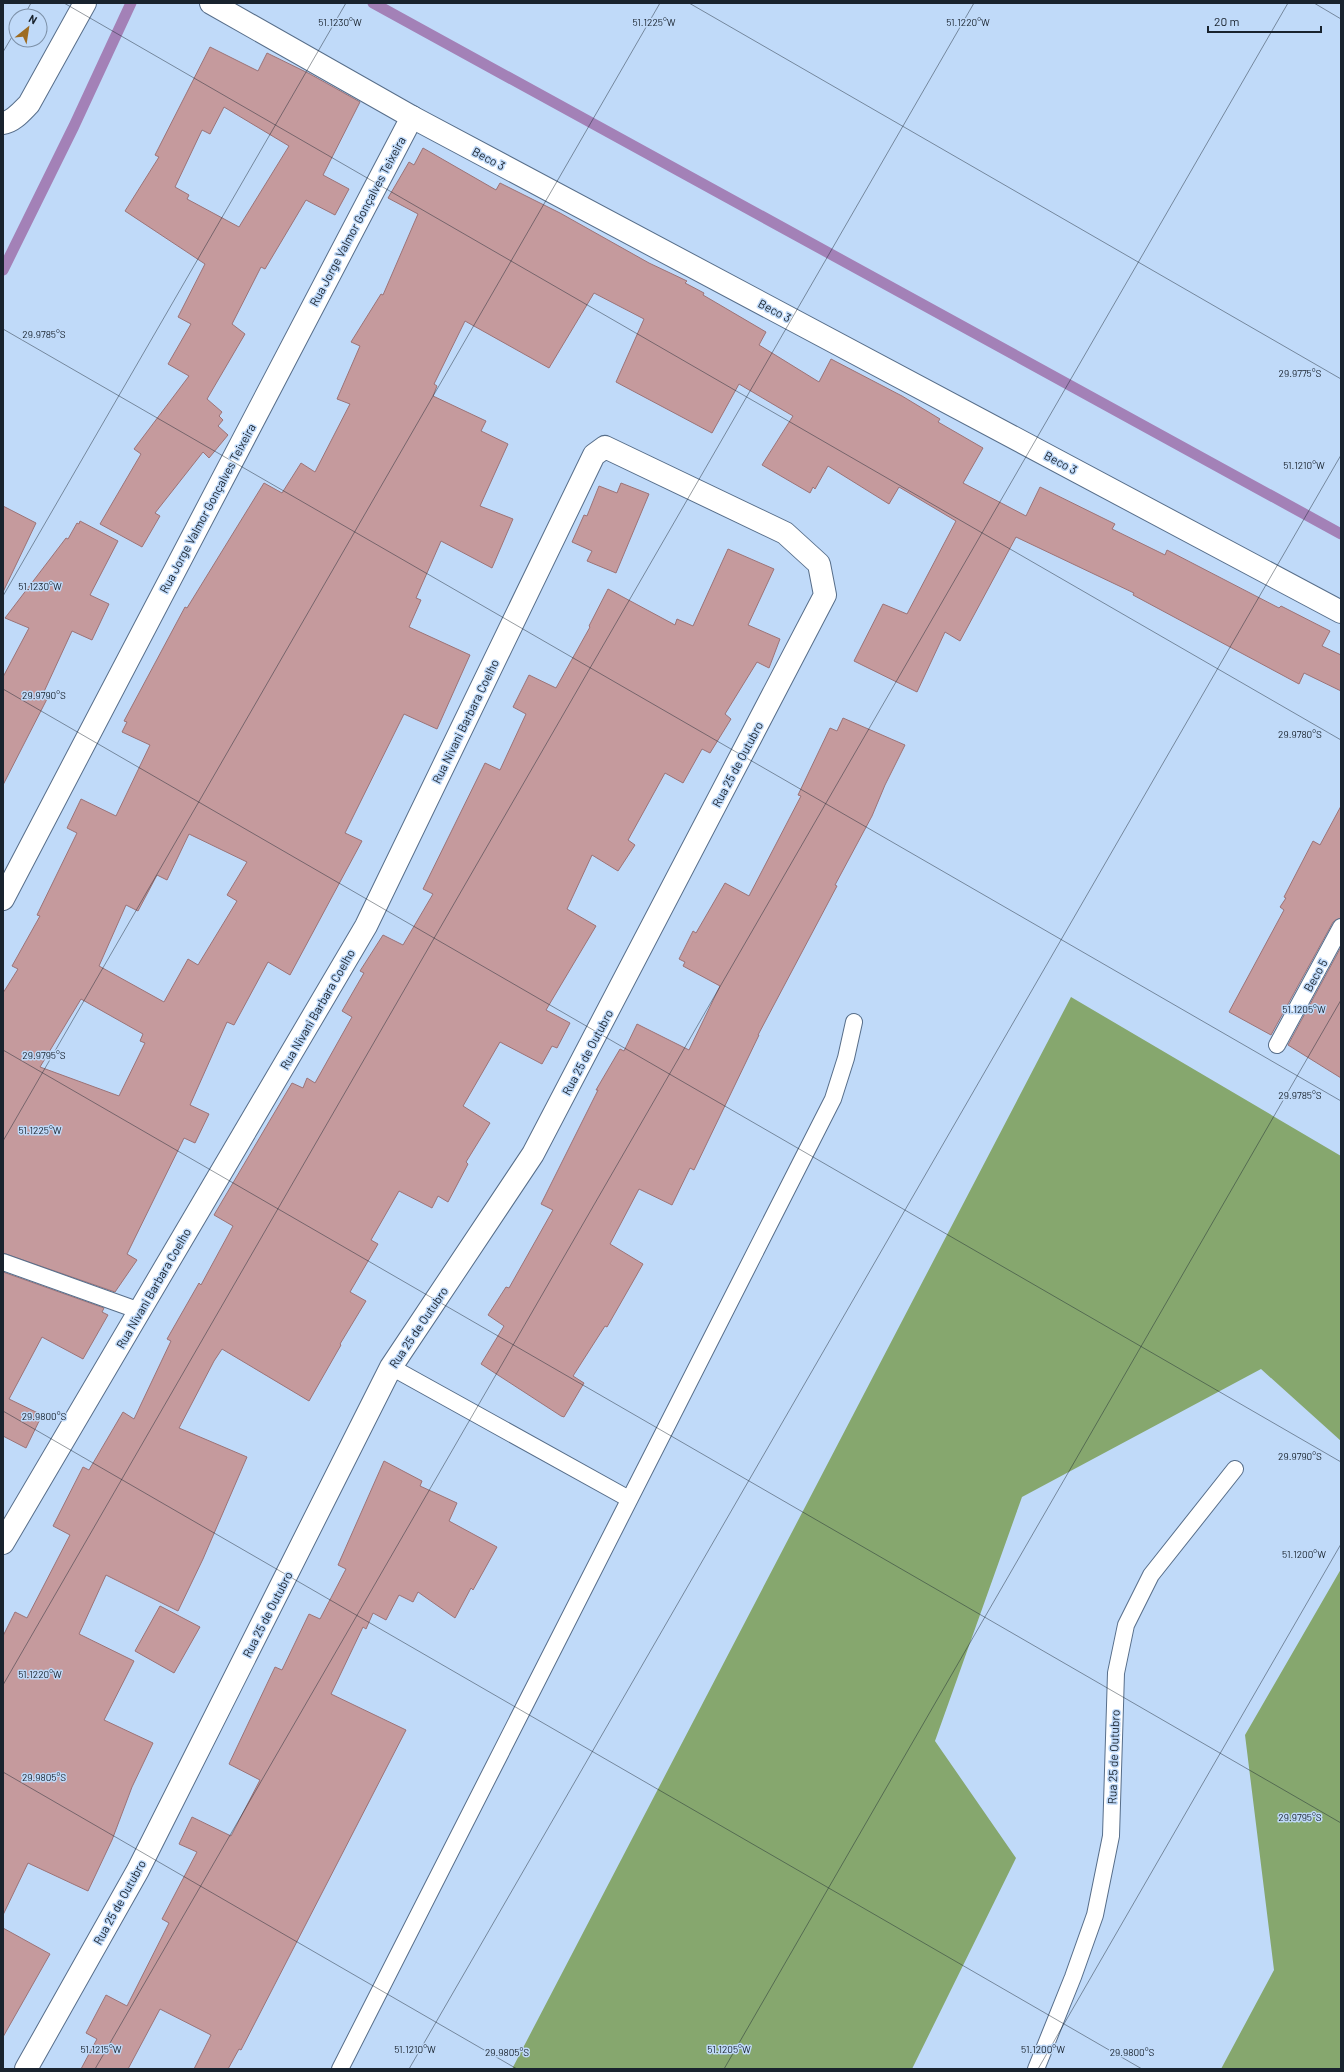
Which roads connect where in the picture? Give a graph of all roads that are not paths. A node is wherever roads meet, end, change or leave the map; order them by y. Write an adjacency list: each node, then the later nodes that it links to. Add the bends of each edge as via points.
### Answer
1 (85, 3): 4 (street, via 29,104 7,123)
2 (211, 3): 3 (street, Beco 3)
3 (412, 117): 6 (street, Beco 3); 7 (street, Rua Jorge Valmor Gonçalves Teixeira)
4 (3, 123)
5 (825, 595): 12 (street, Rua Nivani Barbara Coelho, via 819,564 786,533 605,447 594,455 366,926); 13 (street, Rua 25 de Outubro, via 533,1154)
6 (1341, 612)
7 (3, 899)
8 (1341, 927): 10 (lane, Beco 5)
9 (854, 1022): 15 (lane, via 833,1099)
10 (1277, 1044)
11 (3, 1262): 12 (lane)
12 (140, 1311): 16 (street, Rua Nivani Barbara Coelho)
13 (391, 1367): 15 (lane); 17 (street, Rua 25 de Outubro, via 138,1870)
14 (1235, 1468): 19 (lane, Rua 25 de Outubro, via 1151,1575 1126,1625 1116,1673 1111,1836 1094,1915 1074,1976)
15 (629, 1499): 18 (lane)
16 (3, 1543)
17 (26, 2069)
18 (340, 2069)
19 (1036, 2069)

